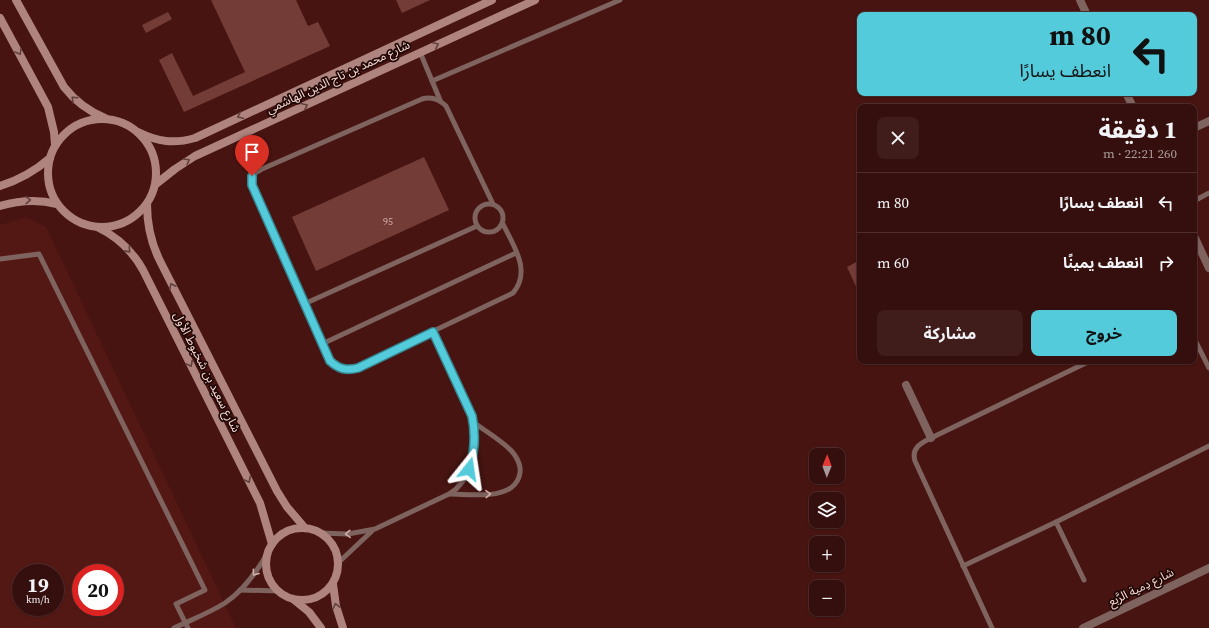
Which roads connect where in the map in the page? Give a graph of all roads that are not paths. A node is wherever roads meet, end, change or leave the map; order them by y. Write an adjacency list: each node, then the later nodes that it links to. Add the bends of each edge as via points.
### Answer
1 (16, 0): 11 (main road, one-way to 1, via 72,98)
2 (492, 0): 14 (main road, شارع محمد بن تاج الدين الهاشمي, one-way to 14, via 195,138 172,142 160,141)
3 (535, 0): 8 (main road, شارع محمد بن تاج الدين الهاشمي, one-way to 3)
4 (620, 0): 9 (lane)
5 (1080, 0): 6 (street)
6 (1086, 12)
7 (0, 18): 15 (main road, one-way to 15, via 48,107)
8 (420, 52): 9 (lane); 17 (main road, شارع محمد بن تاج الدين الهاشمي, one-way to 8, via 195,156)
9 (432, 81): 10 (lane)
10 (440, 100): 23 (lane, via 451,115); 32 (lane, via 422,99 255,173 252,185)
11 (107, 119): 14 (main road, via 119,121); 15 (main road, via 87,121 78,125 69,130)
12 (1209, 121): 13 (street)
13 (1197, 127)
14 (138, 132): 17 (main road, via 146,140 156,161)
15 (56, 145): 16 (main road)
16 (50, 158): 18 (main road, via 20,179); 21 (main road, via 49,186)
17 (156, 184): 22 (main road)
18 (0, 186)
19 (1209, 194): 20 (lane)
20 (1197, 200)
21 (57, 204): 24 (main road, one-way to 21, via 32,200); 27 (main road, via 79,222)
22 (147, 204): 27 (main road, via 125,222 109,227); 45 (main road, شارع سعيد بن شخبوط الأول, one-way to 22, via 277,491 160,262 151,240)
23 (493, 204): 25 (lane, via 501,210 504,219); 26 (lane, via 484,204 477,210)
24 (0, 206)
25 (502, 224): 26 (lane, via 497,230 488,232); 29 (lane)
26 (477, 226): 32 (lane)
27 (97, 227): 48 (main road, شارع سعيد بن شخبوط الأول, one-way to 48, via 119,240 137,259 260,503)
28 (1197, 242): 31 (street)
29 (516, 253): 33 (lane, via 522,266 520,282 513,293); 35 (lane)
30 (0, 259): 58 (lane, via 39,254 205,590 176,604)
31 (1209, 268)
32 (304, 304): 35 (lane)
33 (433, 332): 35 (lane, via 351,370 336,367 330,361); 40 (lane, via 468,405)
34 (1197, 343): 36 (lane)
35 (322, 344)
36 (1207, 361): 38 (lane)
37 (1084, 364): 41 (lane)
38 (1209, 368)
39 (906, 385): 41 (street)
40 (473, 422): 43 (lane, via 475,441 469,469 463,481); 43 (lane, one-way to 40, via 499,494 513,487 520,475 520,464 514,453)
41 (931, 438): 51 (lane, via 918,445 915,461)
42 (1209, 446): 44 (lane)
43 (449, 494): 46 (lane)
44 (1056, 522): 51 (lane); 53 (lane)
45 (305, 528): 47 (main road); 48 (main road, via 287,532)
46 (375, 529): 47 (lane, one-way to 47, via 348,534); 50 (lane)
47 (320, 533): 50 (main road, via 330,541 336,551)
48 (272, 544): 49 (main road)
49 (267, 554): 55 (lane, one-way to 55); 56 (main road, via 268,575)
50 (338, 563): 54 (main road)
51 (963, 566): 62 (lane)
52 (1209, 568): 63 (street, شارع دِمية الرَّبع)
53 (1084, 580)
54 (333, 584): 57 (main road, via 318,596 309,599); 61 (main road, one-way to 54)
55 (240, 590): 56 (lane); 58 (lane, via 224,603)
56 (279, 591): 57 (main road)
57 (290, 598): 60 (main road, via 309,612)
58 (186, 625): 59 (lane)
59 (174, 628)
60 (321, 628)
61 (343, 628)
62 (992, 628)
63 (1083, 628)

